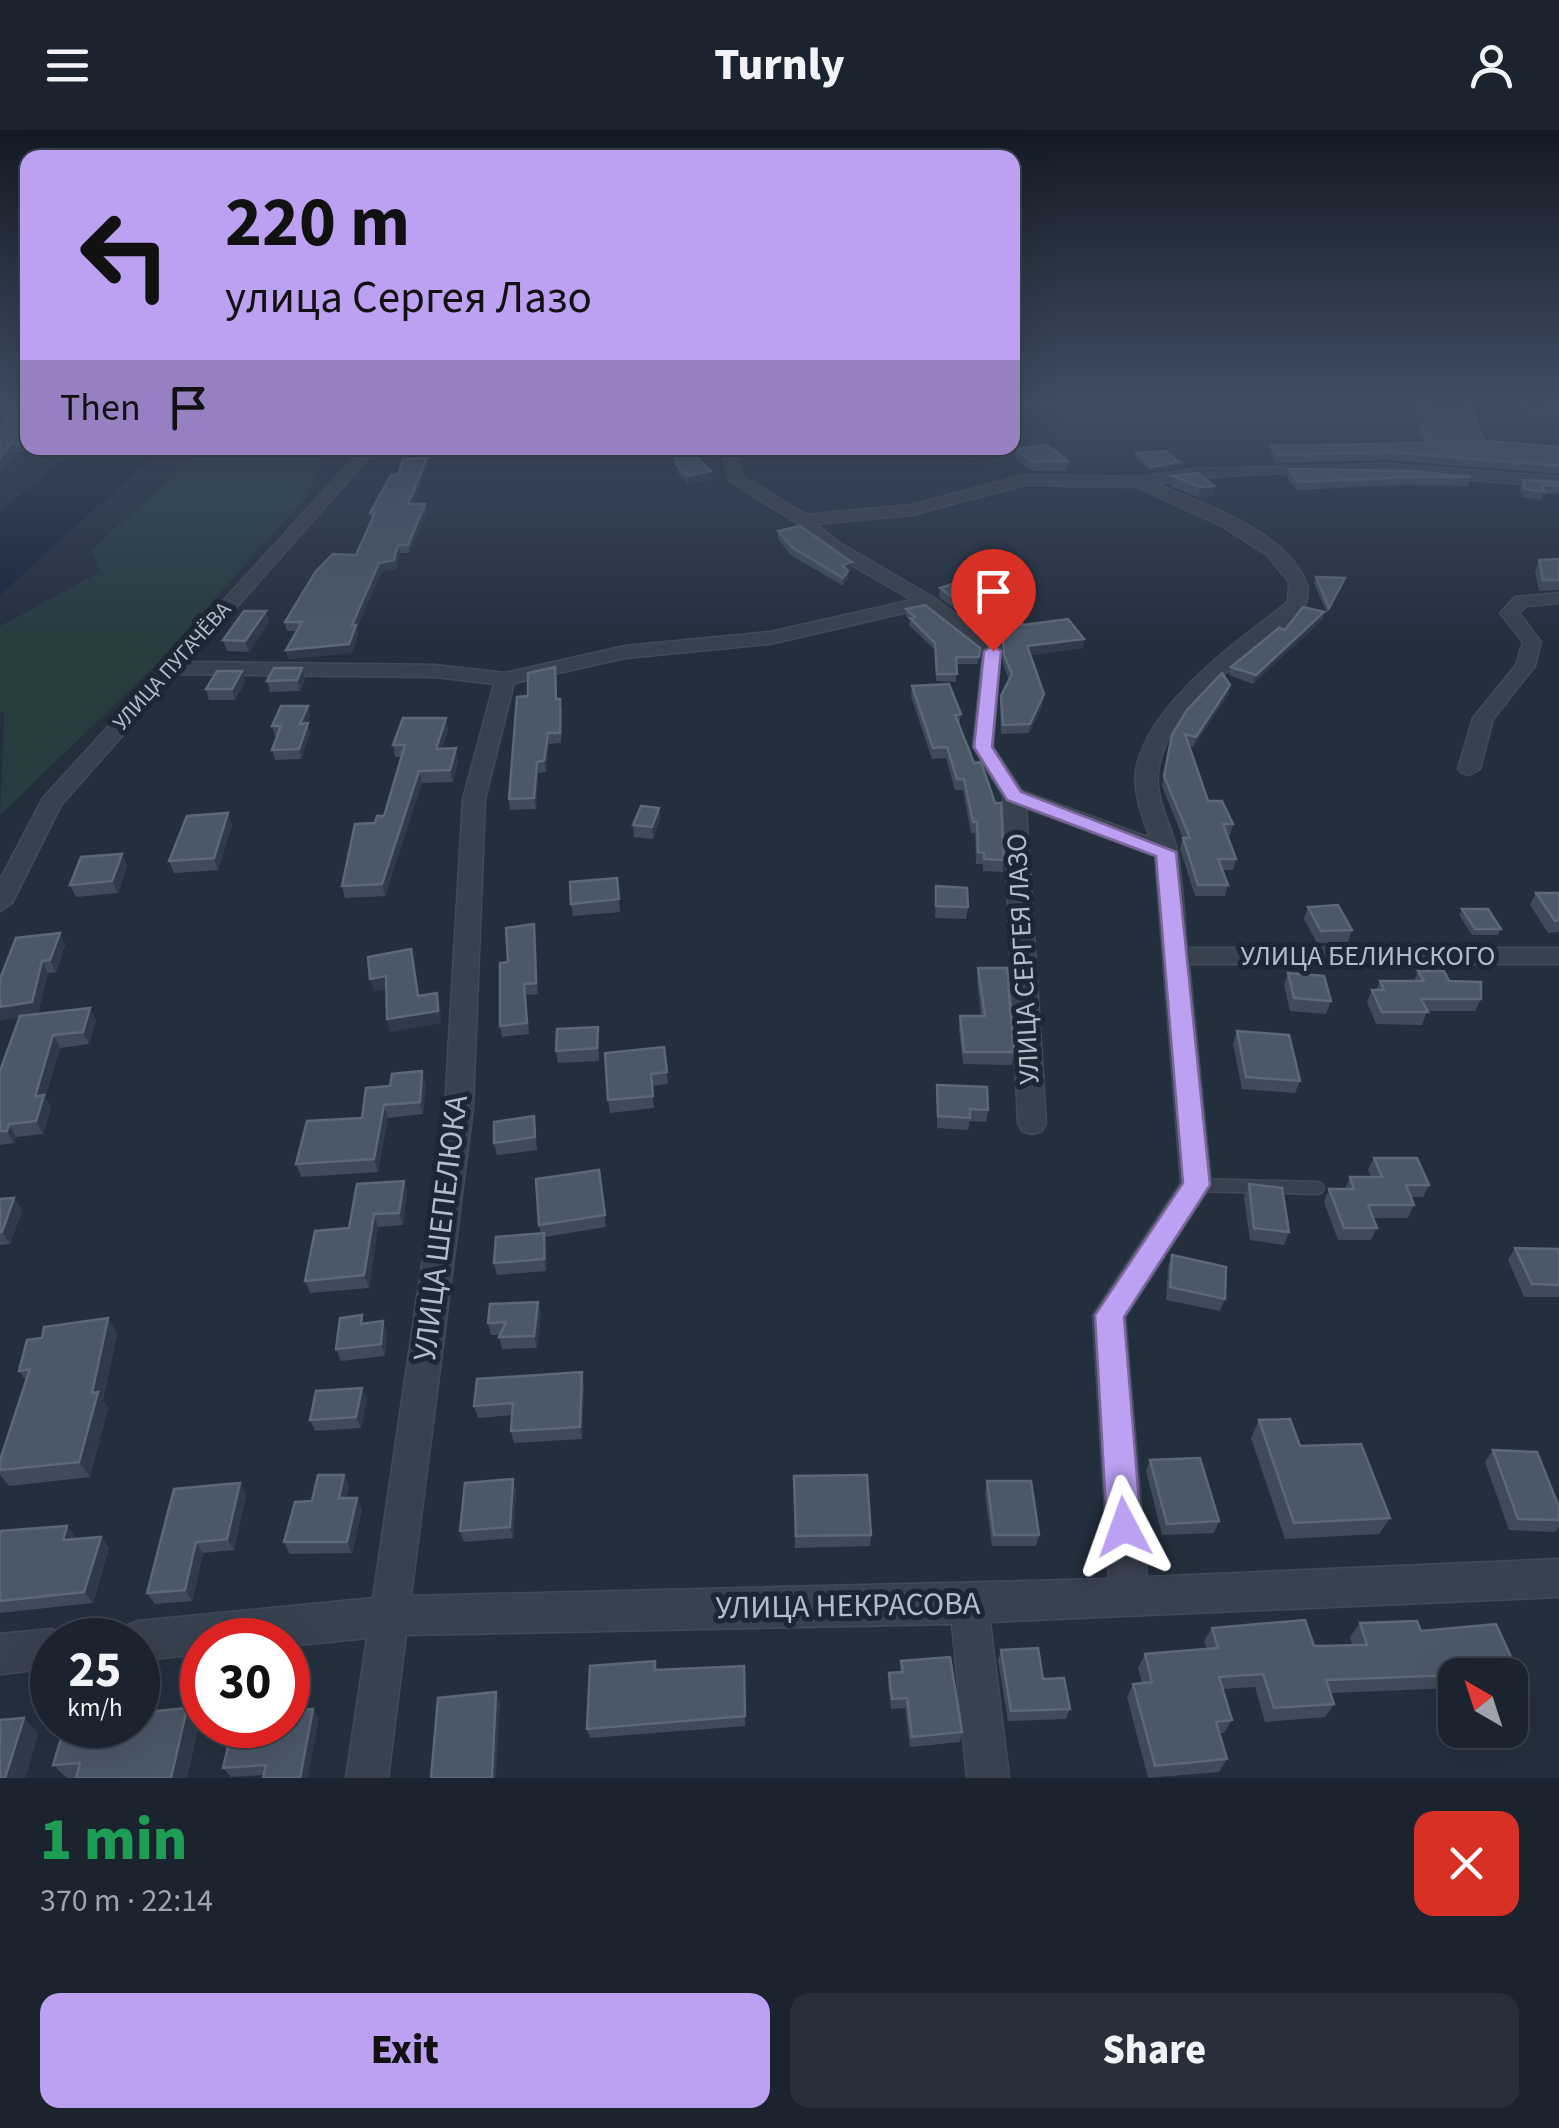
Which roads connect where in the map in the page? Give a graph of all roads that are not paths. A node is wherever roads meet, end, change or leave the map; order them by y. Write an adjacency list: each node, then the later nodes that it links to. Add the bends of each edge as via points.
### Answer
1 (339, 482): 9 (street, УЛИЦА ПУГАЧЁВА)
2 (742, 482): 6 (street, УЛИЦА СЕРГЕЯ ЛАЗО)
3 (1017, 482): 6 (street, via 911,510)
4 (1135, 482): 5 (street)
5 (1140, 482): 13 (street, via 1251,534 1300,586 1297,604 1187,698 1166,728 1147,768)
6 (804, 520): 8 (street, УЛИЦА СЕРГЕЯ ЛАЗО, via 832,546)
7 (1559, 598): 11 (street, via 1521,601 1509,613 1532,642 1525,666 1483,718)
8 (928, 602): 10 (street, via 770,638 626,652); 12 (street, УЛИЦА СЕРГЕЯ ЛАЗО, via 993,651 983,747)
9 (170, 668): 10 (street); 14 (street, УЛИЦА ПУГАЧЁВА, via 51,803)
10 (504, 678): 23 (street, УЛИЦА ШЕПЕЛЮКА, via 474,799 459,1108)
11 (1470, 769)
12 (1014, 796): 13 (street, УЛИЦА СЕРГЕЯ ЛАЗО); 17 (street, УЛИЦА СЕРГЕЯ ЛАЗО)
13 (1166, 852): 15 (street)
14 (0, 903)
15 (1177, 956): 16 (street, УЛИЦА БЕЛИНСКОГО); 18 (street)
16 (1559, 956)
17 (1032, 1123)
18 (1196, 1185): 19 (lane); 21 (street, via 1110,1315)
19 (1317, 1188)
20 (1559, 1578): 21 (street, УЛИЦА НЕКРАСОВА)
21 (1128, 1597): 22 (street, УЛИЦА НЕКРАСОВА)
22 (970, 1604): 23 (street, УЛИЦА НЕКРАСОВА); 28 (street)
23 (389, 1616): 24 (street, УЛИЦА НЕКРАСОВА); 27 (street, УЛИЦА ШЕПЕЛЮКА)
24 (160, 1638)
25 (30, 1651): 26 (street)
26 (0, 1654)
27 (367, 1778)
28 (988, 1778)

